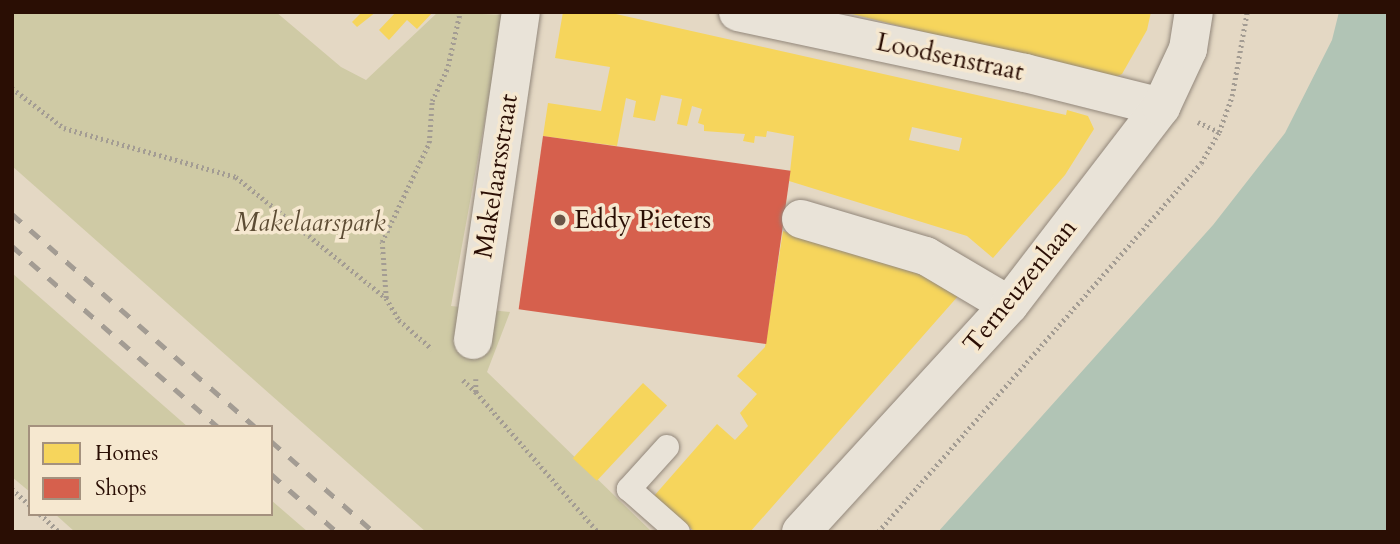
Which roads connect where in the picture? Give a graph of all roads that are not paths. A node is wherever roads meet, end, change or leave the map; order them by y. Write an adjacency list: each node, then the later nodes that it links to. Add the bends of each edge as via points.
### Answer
1 (521, 12): 7 (street, Makelaarsstraat)
2 (738, 12): 4 (street, Loodsenstraat)
3 (1194, 12): 4 (street, Terneuzenlaan, via 1188,49)
4 (1161, 107): 6 (street, Terneuzenlaan)
5 (801, 219): 6 (street, via 926,256)
6 (1009, 305): 10 (street, Terneuzenlaan)
7 (473, 340)
8 (667, 447): 9 (lane, via 629,489)
9 (678, 532)
10 (801, 532)

